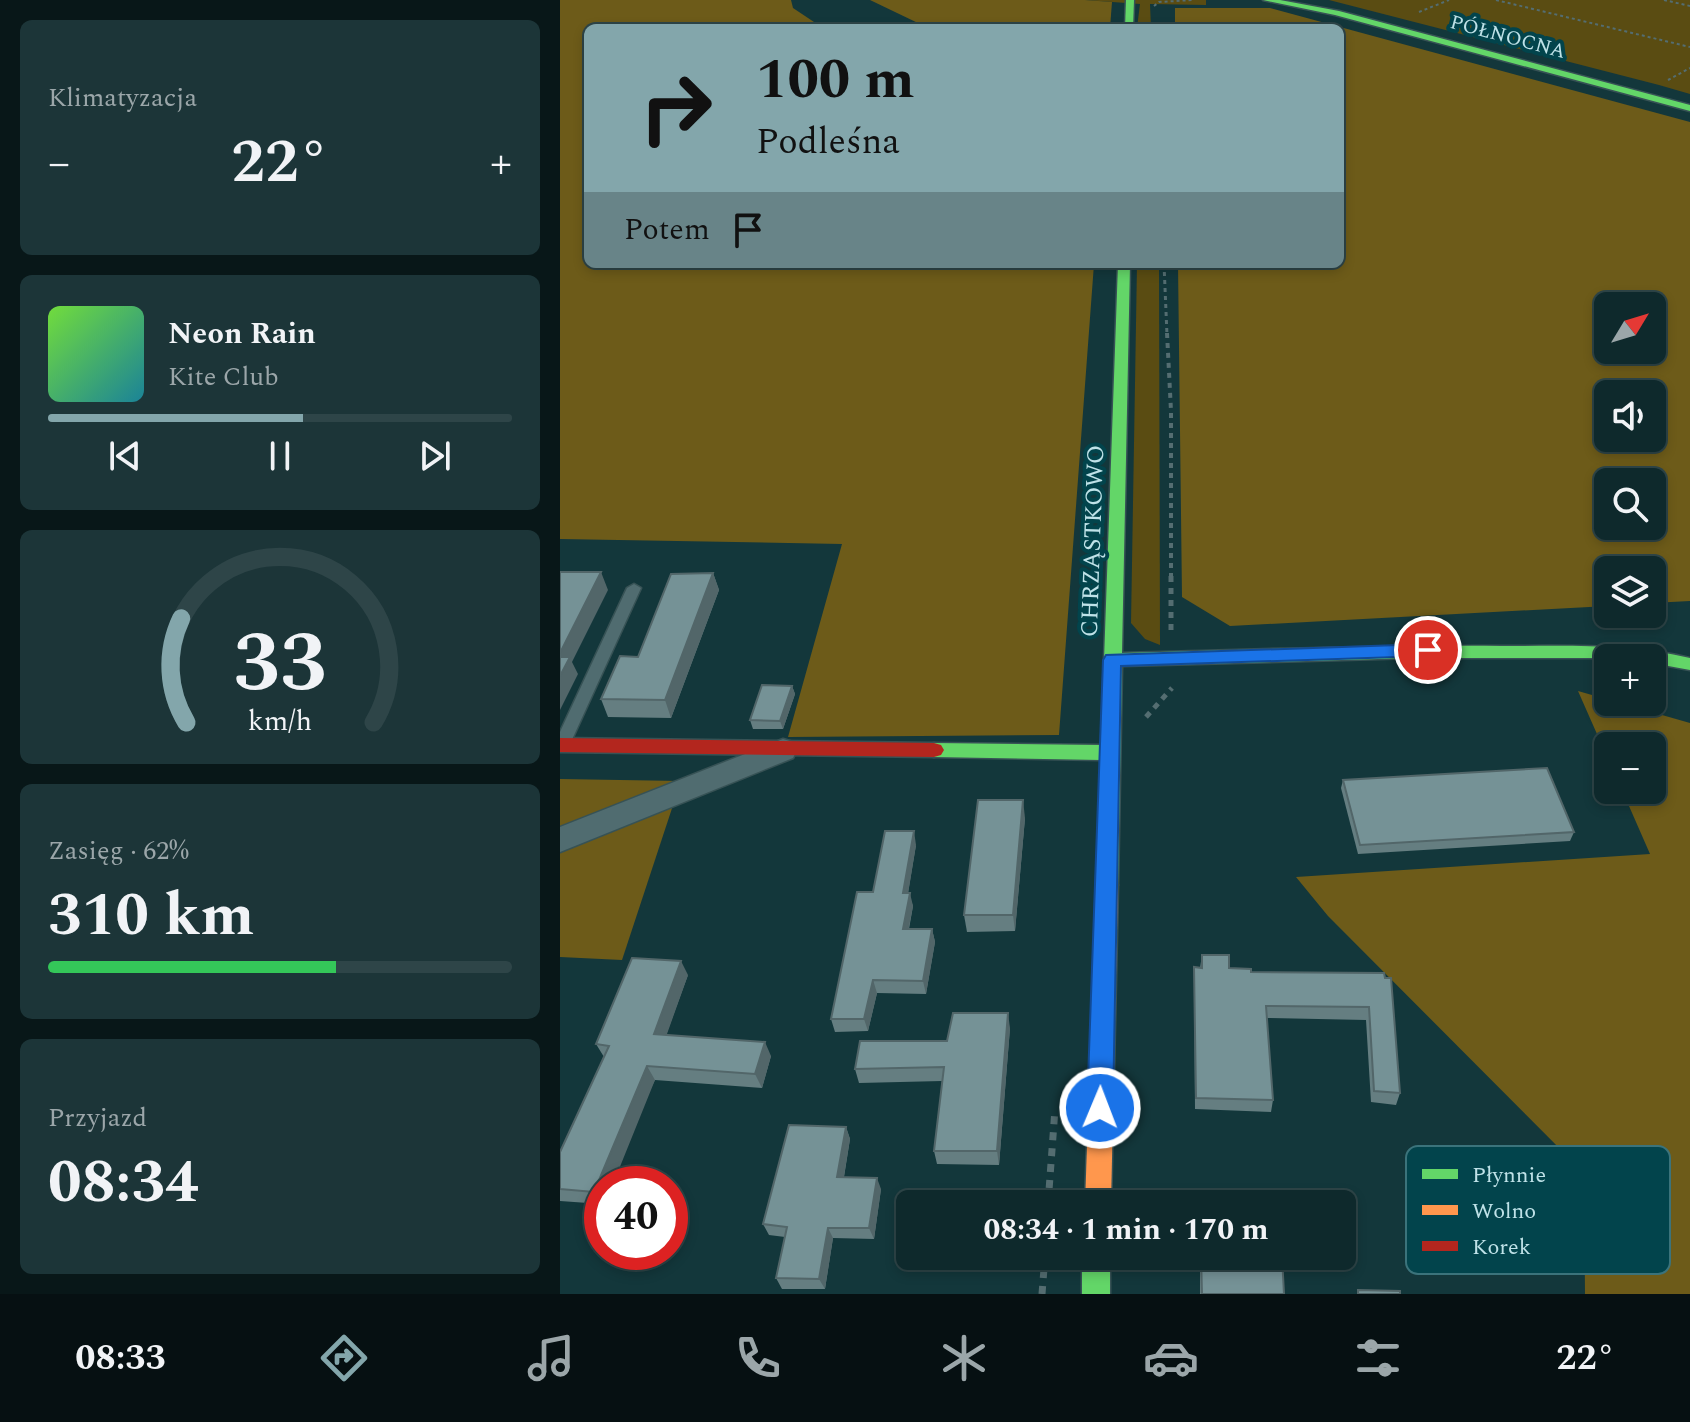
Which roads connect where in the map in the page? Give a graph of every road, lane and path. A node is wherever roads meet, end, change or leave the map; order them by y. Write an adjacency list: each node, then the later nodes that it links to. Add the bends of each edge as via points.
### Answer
1 (1130, 0): 10 (street)
2 (1193, 0): 9 (path, via 1155,3)
3 (1267, 0): 12 (street, PÓŁNOCNA, via 1336,13)
4 (1449, 0): 8 (path)
5 (1496, 0): 11 (path)
6 (1664, 0): 7 (path)
7 (1690, 6)
8 (1415, 14)
9 (1155, 17)
10 (1129, 24)
11 (1690, 47)
12 (1690, 108)
13 (1124, 268): 17 (street, CHRZĄSTKOWO)
14 (1164, 268): 16 (path, via 1171,411)
15 (634, 588): 20 (lane)
16 (1171, 659): 17 (street); 18 (street, via 1428,650 1605,653 1669,657); 19 (path, via 1173,687)
17 (1112, 660): 22 (street, CHRZĄSTKOWO)
18 (1690, 664)
19 (1142, 721)
20 (561, 745): 21 (street)
21 (787, 748): 22 (street); 23 (street)
22 (1109, 753): 24 (street, CHRZĄSTKOWO)
23 (560, 840)
24 (1098, 1190)
25 (1044, 1270): 27 (path)
26 (1096, 1270): 28 (street)
27 (1042, 1294)
28 (1096, 1294)

